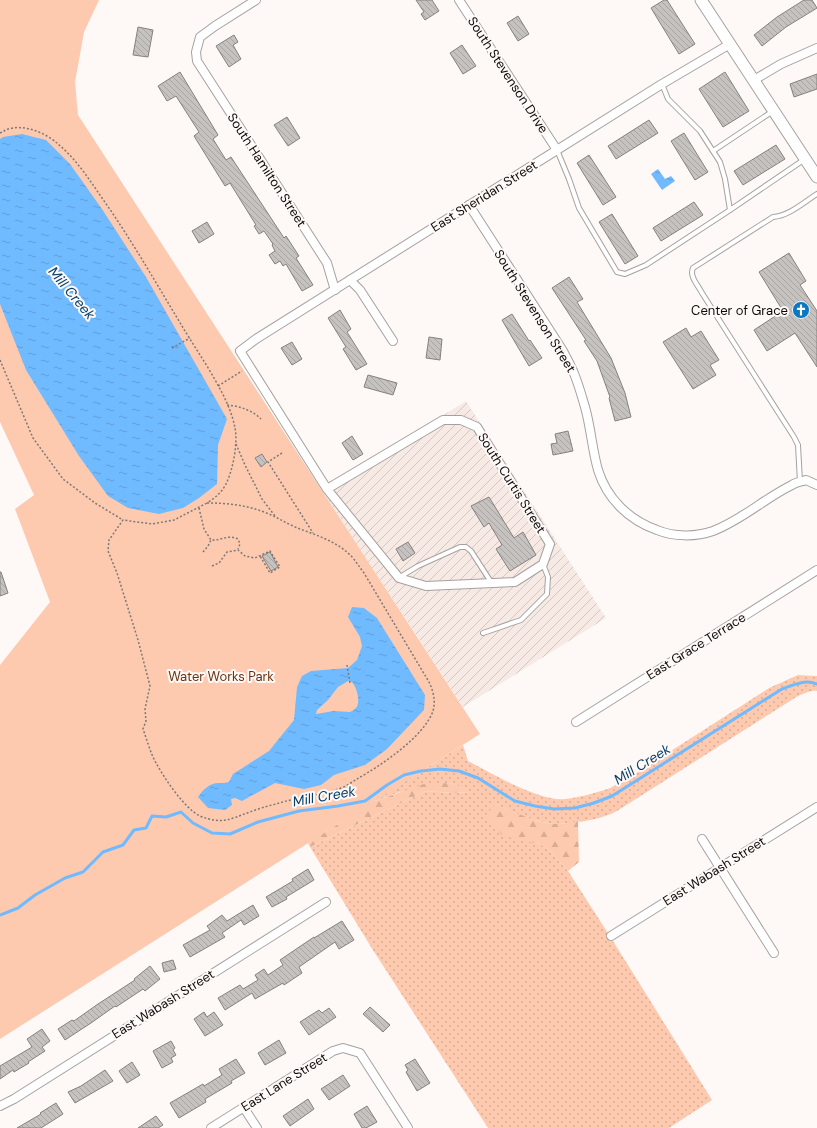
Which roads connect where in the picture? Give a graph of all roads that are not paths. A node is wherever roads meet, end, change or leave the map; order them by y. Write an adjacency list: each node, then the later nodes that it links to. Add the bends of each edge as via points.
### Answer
1 (256, 0): 17 (street, South Hamilton Street, via 200,37 196,52 197,61 327,263)
2 (458, 0): 9 (street, South Stevenson Drive)
3 (701, 0): 4 (street)
4 (730, 44): 6 (street); 7 (street, East Sheridan Street)
5 (817, 48): 6 (street, via 781,64)
6 (754, 80): 8 (street)
7 (662, 84): 9 (street, East Sheridan Street); 10 (lane, via 668,99 700,131)
8 (773, 111): 10 (lane); 11 (street)
9 (557, 150): 14 (street, East Sheridan Street); 15 (lane, via 579,208 617,272 625,274 646,265)
10 (713, 151): 15 (lane, via 720,162 725,179)
11 (805, 159): 12 (street); 15 (lane)
12 (817, 177)
13 (817, 194): 19 (lane, via 779,217 773,217 693,268 691,272 794,437 798,445)
14 (469, 205): 16 (street, East Sheridan Street); 19 (street, South Stevenson Street, via 563,351 575,375 585,408 602,480 613,499 632,518 646,527 661,532 695,535 728,525 792,484)
15 (730, 210)
16 (350, 280): 17 (street, East Sheridan Street); 18 (street, via 360,290)
17 (335, 290): 21 (street, East Sheridan Street, via 240,351)
18 (393, 341)
19 (800, 482): 20 (street, via 806,480)
20 (817, 485)
21 (328, 489): 22 (street, South Curtis Street, via 443,420 462,420 477,427 550,544); 24 (street)
22 (543, 564): 25 (street, via 515,582); 26 (lane, via 548,577 547,594 521,620)
23 (817, 570): 27 (street, East Grace Terrace)
24 (399, 578): 25 (street, via 426,586); 25 (lane, via 460,546 471,551)
25 (491, 583)
26 (483, 633)
27 (576, 722)
28 (817, 807): 30 (street, East Wabash Street)
29 (702, 839): 30 (street)
30 (720, 868): 32 (street, East Wabash Street); 33 (street)
31 (326, 902): 34 (street, East Wabash Street)
32 (612, 936)
33 (774, 953)
34 (0, 1106)
35 (244, 1108): 36 (street, East Lane Street); 37 (street); 38 (street, East Lane Street, via 333,1051 343,1048 360,1053)
36 (211, 1128)
37 (257, 1128)
38 (408, 1128)

